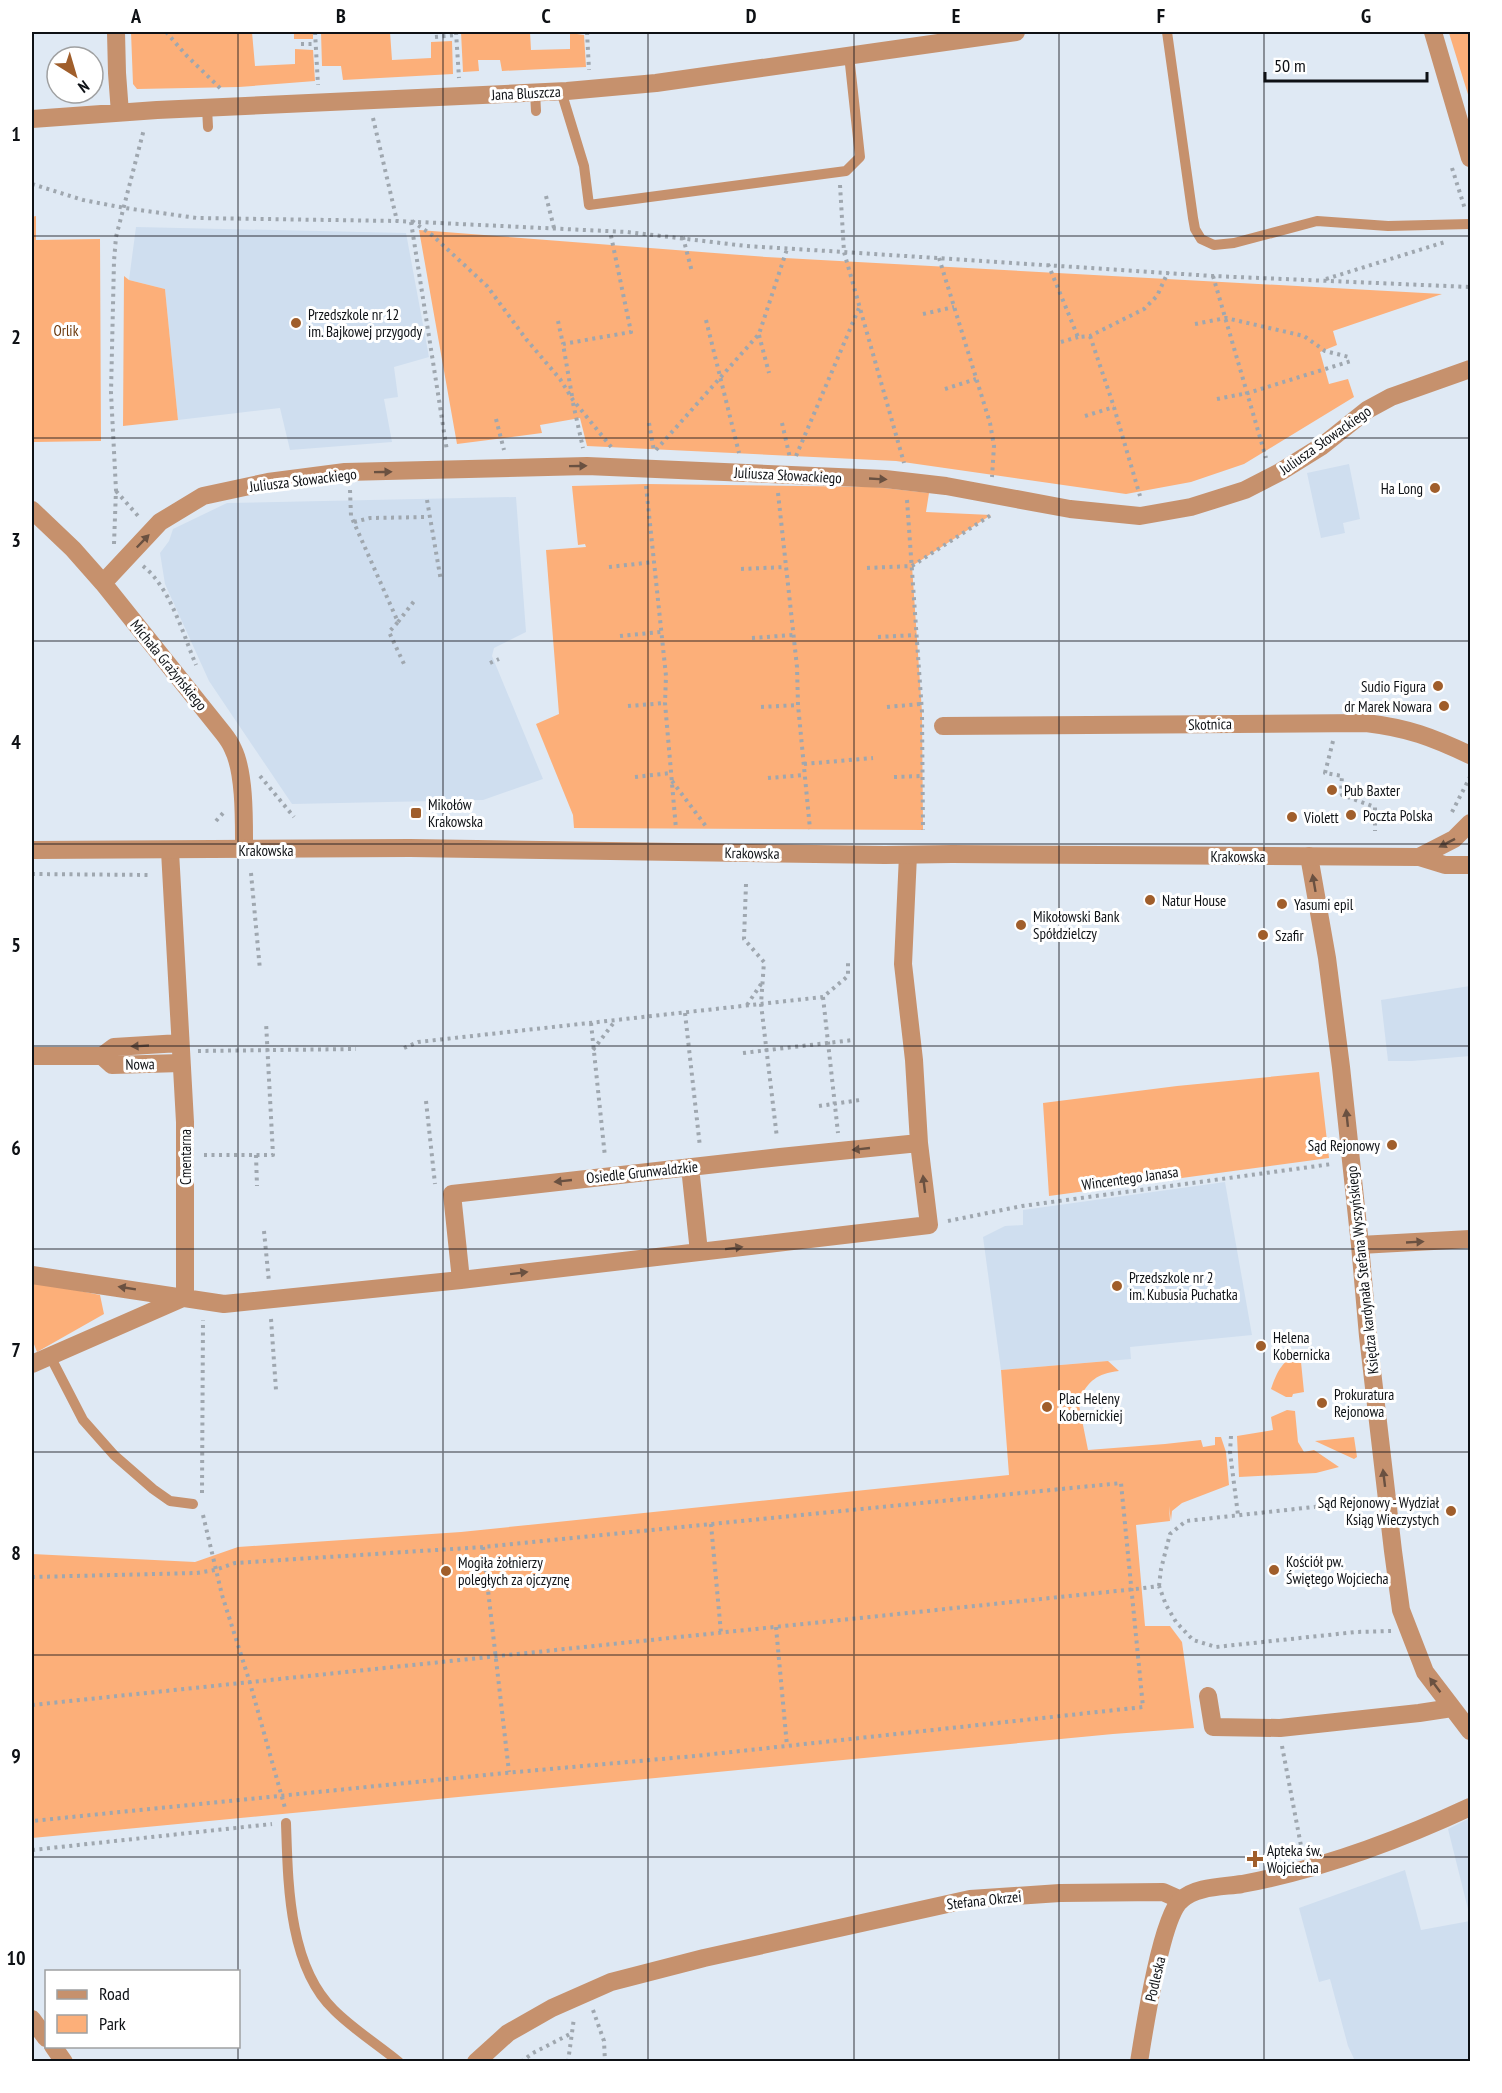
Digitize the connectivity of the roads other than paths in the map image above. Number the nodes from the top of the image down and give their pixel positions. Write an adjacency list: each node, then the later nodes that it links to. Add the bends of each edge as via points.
1 (116, 32): 11 (street)
2 (1016, 32): 5 (street, Jana Bluszcza)
3 (1167, 32): 16 (lane, via 1195,229 1201,239 1214,245 1234,243 1317,221 1388,226)
4 (1432, 32): 8 (street)
5 (849, 55): 6 (street, Jana Bluszcza, via 656,83); 6 (lane, via 860,157 846,171 589,205 584,166)
6 (561, 91): 7 (street, Jana Bluszcza)
7 (535, 92): 9 (street, Jana Bluszcza); 10 (lane)
8 (1455, 101): 12 (street); 15 (street)
9 (207, 108): 11 (street, Jana Bluszcza); 14 (lane)
10 (536, 111)
11 (120, 113): 13 (street, Jana Bluszcza)
12 (1470, 116)
13 (32, 119)
14 (208, 127)
15 (1470, 158)
16 (1470, 224)
17 (1470, 369): 19 (street, Juliusza Słowackiego, one-way to 17, via 121,553 160,522 203,496 345,472 587,466 776,474 946,486 1070,509 1140,516 1191,507 1245,490 1322,446 1367,410 1391,397)
18 (32, 510): 19 (street, Michała Grażyńskiego)
19 (103, 583): 23 (street, Michała Grażyńskiego, via 234,751 240,778)
20 (943, 726): 21 (street, Skotnica, via 1366,723 1397,726 1430,736)
21 (1470, 755)
22 (1470, 824): 28 (street, one-way to 28, via 1454,839)
23 (244, 849): 25 (street, Krakowska); 26 (street, Krakowska)
24 (32, 850): 25 (street, Krakowska)
25 (170, 851): 30 (street, Cmentarna)
26 (908, 855): 27 (street, Krakowska); 32 (street, via 903,964)
27 (1309, 856): 28 (street, Krakowska); 35 (street, Księdza kardynała Stefana Wyszyńskiego, one-way to 27, via 1340,1056)
28 (1419, 856): 29 (street, Krakowska, via 1444,865)
29 (1470, 865)
30 (185, 1052): 31 (street, Nowa, via 114,1047 102,1056); 39 (street, Cmentarna)
31 (32, 1056)
32 (919, 1143): 33 (street, Osiedle Grunwaldzkie, one-way to 33); 36 (street, one-way to 32, via 929,1225)
33 (696, 1166): 36 (street); 38 (street, Osiedle Grunwaldzkie, one-way to 38, via 452,1194)
34 (1470, 1239): 35 (street, one-way to 34)
35 (1360, 1245): 44 (street, Księdza kardynała Stefana Wyszyńskiego, one-way to 35, via 1425,1672 1401,1610)
36 (699, 1252): 38 (street, one-way to 36)
37 (32, 1275): 39 (street, one-way to 37)
38 (461, 1280): 39 (street, via 270,1293 224,1304)
39 (194, 1299): 40 (street)
40 (50, 1356): 41 (street); 42 (lane, via 83,1420 114,1455 170,1501)
41 (32, 1364)
42 (193, 1504)
43 (1208, 1696): 44 (street, via 1213,1727 1280,1728)
44 (1452, 1708): 45 (street, Księdza kardynała Stefana Wyszyńskiego)
45 (1470, 1731)
46 (1470, 1807): 48 (street, via 1345,1859 1285,1876 1196,1891)
47 (286, 1823): 53 (lane, via 293,1922 317,1989 333,2010)
48 (1181, 1900): 54 (street, Stefana Okrzei, via 1163,1892 970,1899 749,1947 611,1982 508,2033); 55 (street, Podleska, via 1170,1917)
49 (32, 2019): 50 (street)
50 (45, 2037)
51 (54, 2048): 52 (street)
52 (64, 2061)
53 (399, 2061)
54 (476, 2061)
55 (1139, 2061)

